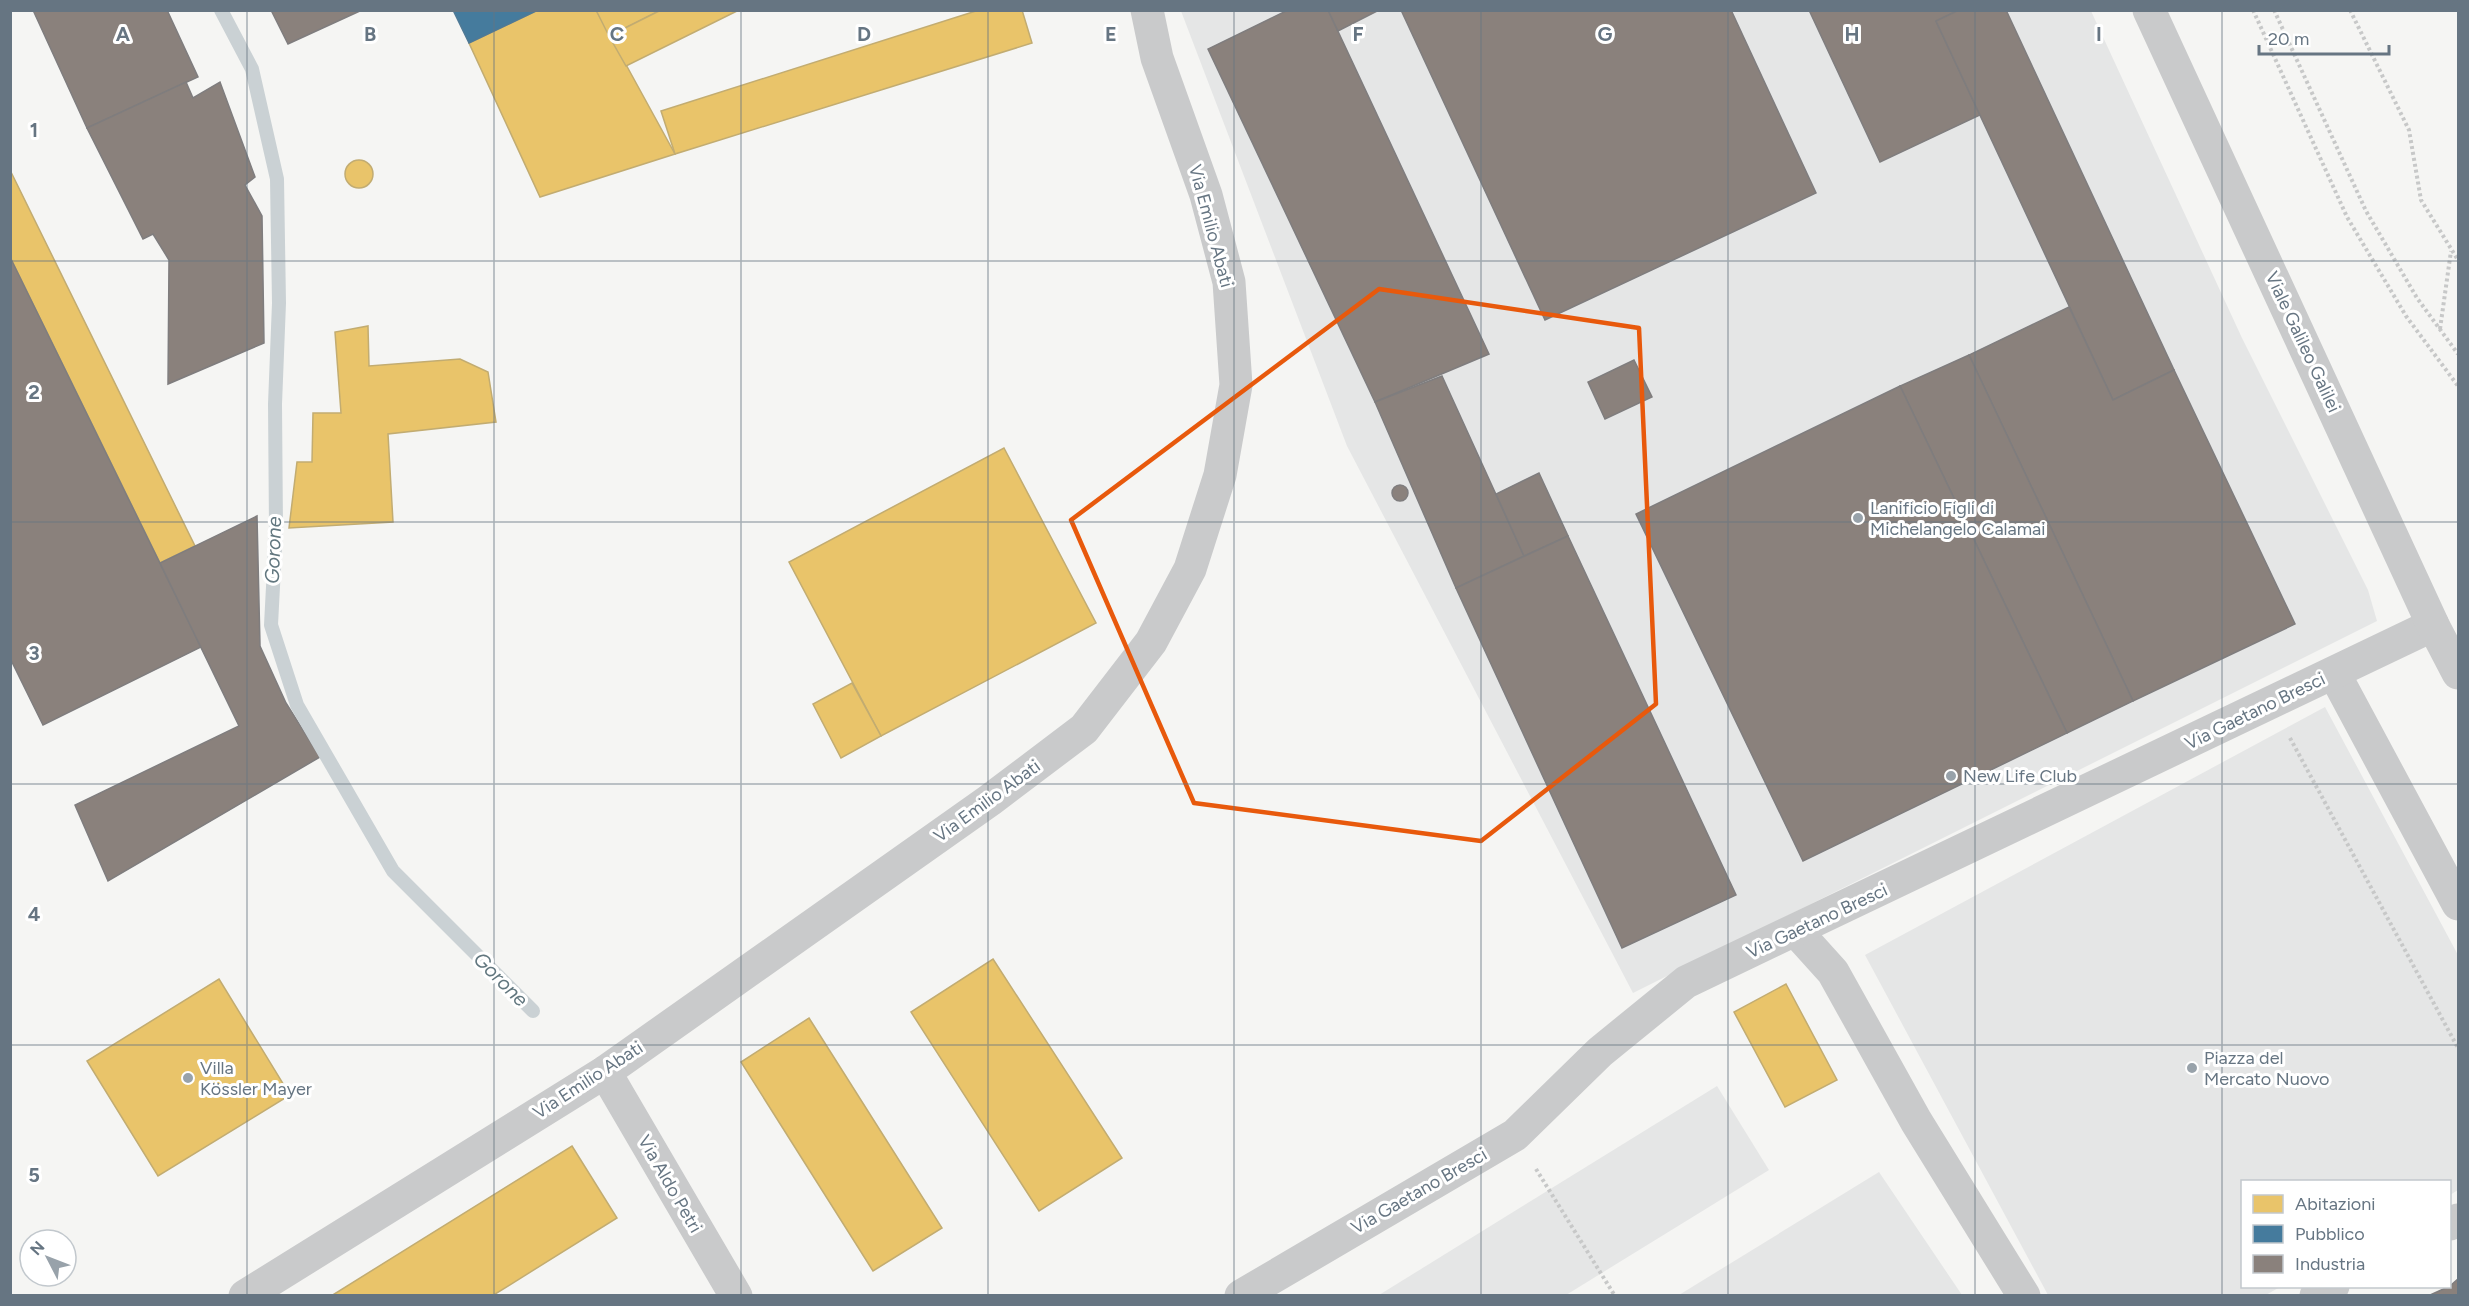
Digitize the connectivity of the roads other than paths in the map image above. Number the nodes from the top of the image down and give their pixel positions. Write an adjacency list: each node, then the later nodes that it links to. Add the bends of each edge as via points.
1 (1147, 10): 8 (street, Via Emilio Abati, via 1157,58 1206,195 1229,282 1236,385 1220,475 1190,569 1151,642 1084,729)
2 (2149, 10): 3 (street, Viale Galileo Galilei)
3 (2433, 625): 4 (street, Via Gaetano Bresci); 5 (street, Viale Galileo Galilei)
4 (2334, 673): 6 (street); 7 (street, Via Gaetano Bresci)
5 (2458, 673)
6 (2458, 904)
7 (1796, 931): 10 (street, Via Gaetano Bresci, via 1686,982 1600,1052 1515,1135); 13 (street, via 1833,972 1916,1121)
8 (605, 1072): 11 (street, Via Emilio Abati); 12 (street, Via Aldo Petri)
9 (2331, 1288): 14 (street)
10 (1246, 1294)
11 (245, 1296)
12 (736, 1296)
13 (2024, 1296)
14 (2316, 1296)

